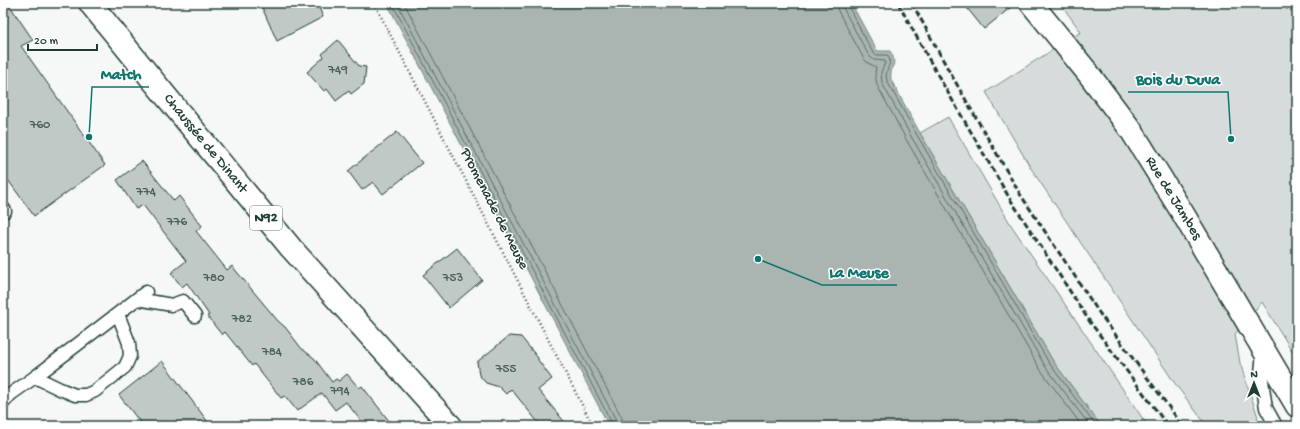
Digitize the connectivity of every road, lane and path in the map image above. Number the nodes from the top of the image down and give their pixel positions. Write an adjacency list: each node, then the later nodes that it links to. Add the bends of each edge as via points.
1 (90, 3): 12 (main road, Chaussée de Dinant / N92, via 291,248)
2 (374, 3): 13 (path, Promenade de Meuse)
3 (1031, 3): 8 (main road, Rue de Jambes, via 1131,130)
4 (1276, 3): 5 (path)
5 (1297, 13)
6 (118, 314): 7 (lane, via 141,296 172,305 183,301); 9 (lane); 9 (lane, via 129,343 130,356 125,367 95,391 86,395 75,395)
7 (195, 316)
8 (1263, 348): 11 (main road, Rue de Jambes); 14 (lane, via 1261,373 1266,408)
9 (35, 377): 10 (lane)
10 (3, 403)
11 (1297, 406)
12 (451, 426)
13 (594, 426)
14 (1276, 426)

